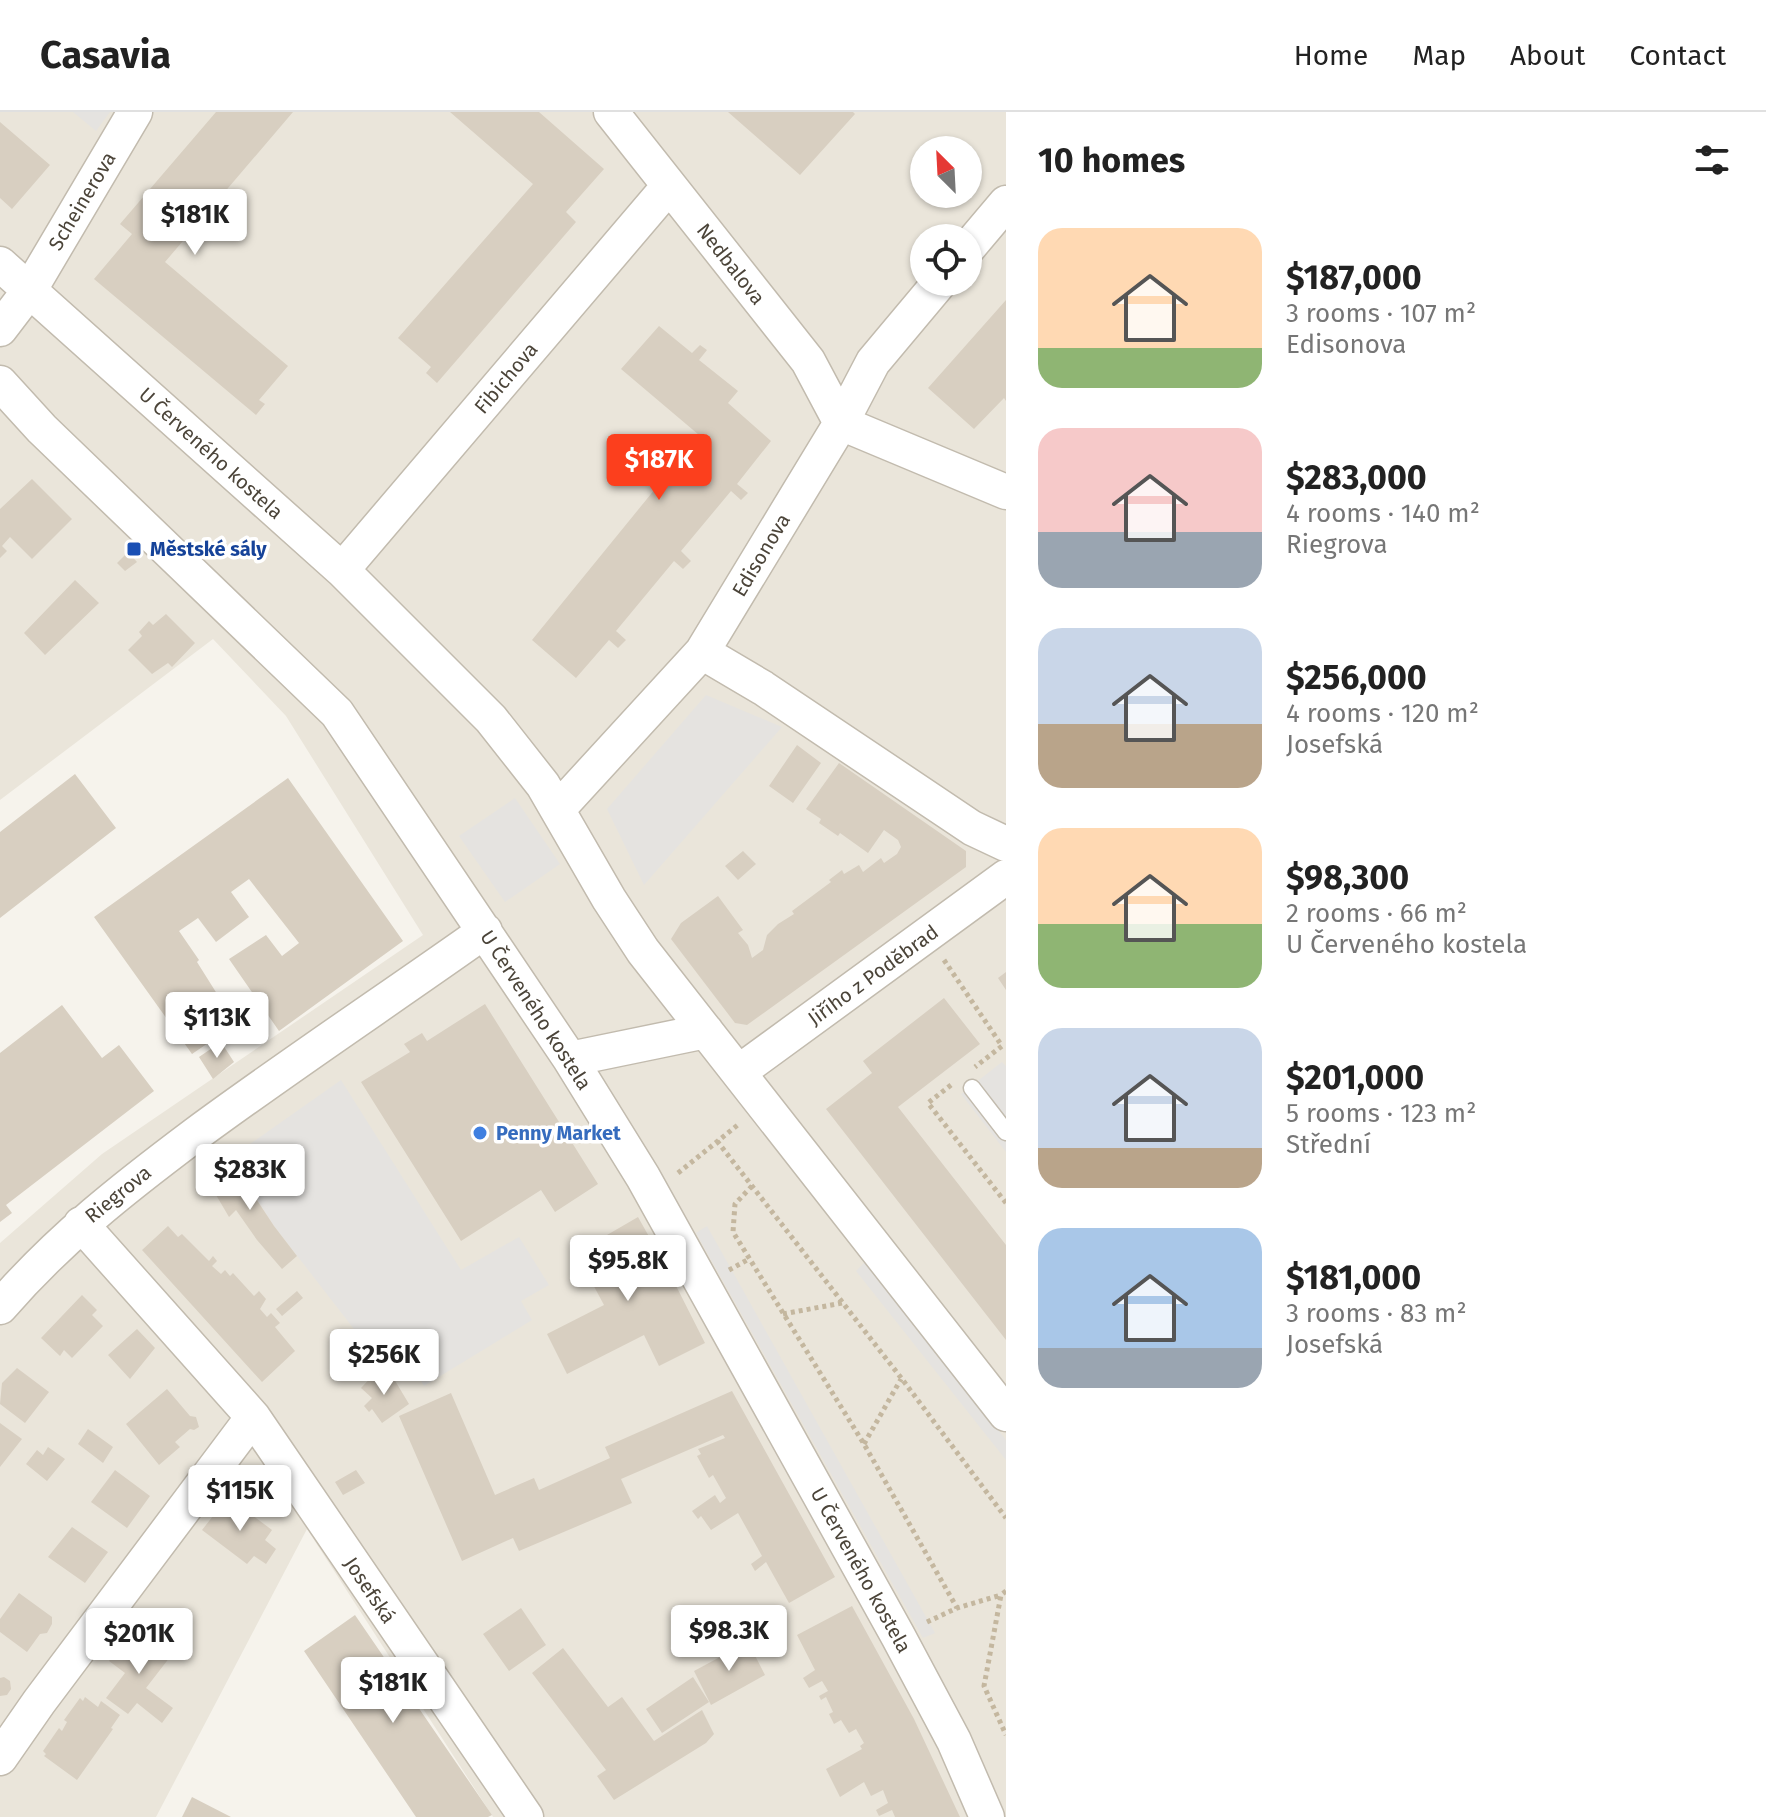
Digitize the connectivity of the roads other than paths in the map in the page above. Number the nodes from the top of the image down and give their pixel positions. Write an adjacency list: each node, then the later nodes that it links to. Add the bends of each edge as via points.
1 (135, 112): 7 (street, Scheinerova)
2 (611, 112): 3 (street, Nedbalova)
3 (669, 186): 11 (street, Nedbalova, via 808,361); 13 (street, Fibichova)
4 (1006, 203): 5 (street)
5 (982, 231)
6 (0, 264): 7 (street, U Červeného kostela)
7 (29, 291): 9 (street); 13 (street, U Červeného kostela)
8 (928, 296): 11 (street, Edisonova, via 873,362)
9 (0, 329)
10 (0, 383): 18 (street, U Červeného kostela, via 337,713)
11 (841, 423): 12 (street); 14 (street, Edisonova)
12 (1006, 492)
13 (342, 570): 15 (street, U Červeného kostela, via 491,719)
14 (702, 652): 15 (street, Edisonova); 16 (street, via 972,828)
15 (558, 809): 19 (street, U Červeného kostela, via 623,921)
16 (1006, 844)
17 (1006, 877): 21 (street, Jiřího z Poděbrad)
18 (485, 931): 20 (street, U Červeného kostela); 24 (street, Riegrova, via 245,1098)
19 (706, 1031): 20 (street); 21 (street, U Červeného kostela)
20 (570, 1059): 30 (street, U Červeného kostela, via 648,1185 898,1636)
21 (739, 1072): 26 (street, U Červeného kostela)
22 (972, 1088): 23 (lane)
23 (1006, 1132)
24 (81, 1224): 25 (street, Riegrova); 27 (street, Josefská)
25 (0, 1307)
26 (1006, 1414)
27 (253, 1417): 28 (street); 29 (street, Josefská)
28 (0, 1758)
29 (526, 1817)
30 (987, 1817)

